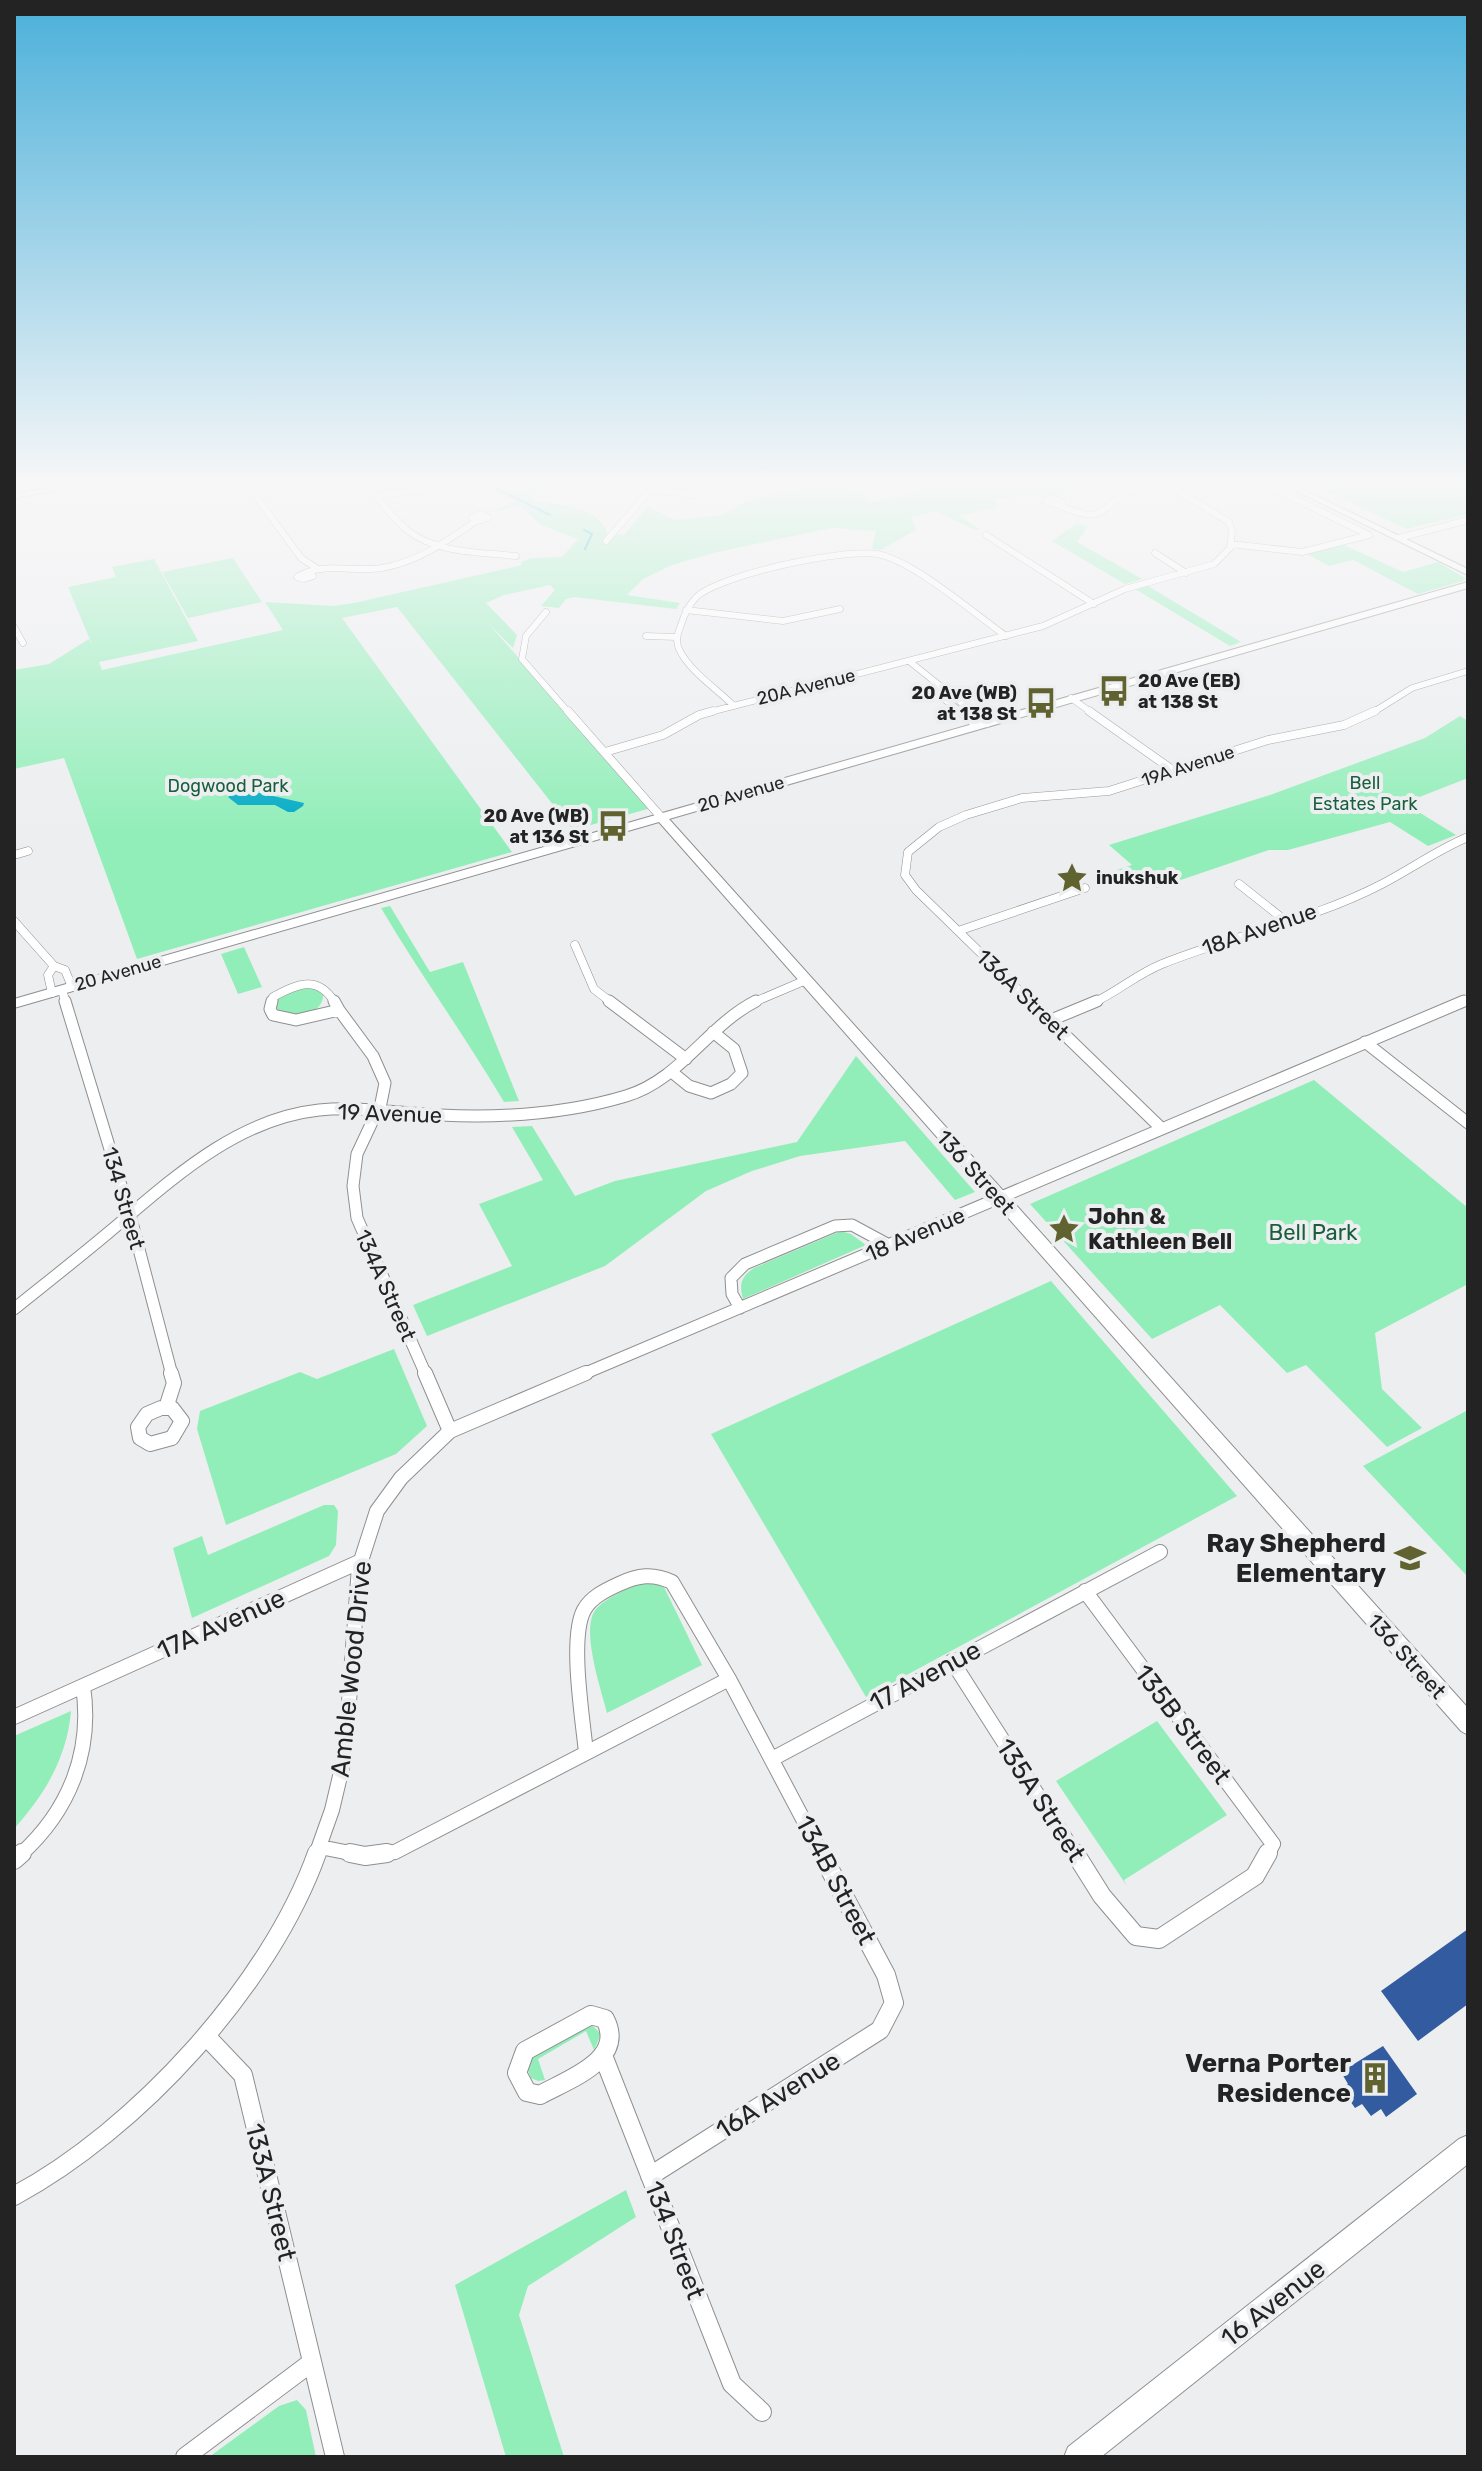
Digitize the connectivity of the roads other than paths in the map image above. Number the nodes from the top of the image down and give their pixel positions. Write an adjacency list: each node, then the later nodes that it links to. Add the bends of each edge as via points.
1 (693, 602): 8 (street)
2 (959, 602): 12 (street)
3 (1091, 602): 6 (street)
4 (1098, 602): 6 (street, 20A Avenue)
5 (1407, 602): 17 (street, 20 Avenue)
6 (1094, 604): 12 (street, 20A Avenue)
7 (840, 609): 8 (street, via 783,621)
8 (686, 610): 13 (street)
9 (546, 612): 20 (street, 136 Street, via 526,636 522,659)
10 (14, 627): 14 (street)
11 (646, 636): 13 (street)
12 (1006, 636): 15 (street, 20A Avenue)
13 (677, 637): 18 (street, via 683,657)
14 (23, 643)
15 (904, 662): 18 (street, 20A Avenue); 19 (street)
16 (1466, 674): 21 (street, 19A Avenue, via 1412,688 1344,725 1268,740)
17 (1071, 698): 19 (street, 20 Avenue); 21 (street)
18 (734, 706): 20 (street, 20A Avenue)
19 (982, 724): 22 (street, 20 Avenue)
20 (605, 752): 22 (street, 136 Street)
21 (1174, 771): 25 (street, 19A Avenue, via 1109,791 1009,802 947,823)
22 (661, 817): 34 (street, 136 Street); 35 (street, 20 Avenue)
23 (1468, 837): 30 (street, 18A Avenue, via 1399,877)
24 (28, 851): 26 (street)
25 (908, 852): 31 (street, 136A Street, via 904,867 909,882)
26 (14, 855)
27 (1239, 884): 30 (street)
28 (1085, 888): 31 (street)
29 (14, 921): 33 (street, 134 Street)
30 (1287, 922): 39 (street, 18A Avenue, via 1159,965 1111,995)
31 (958, 931): 39 (street, 136A Street)
32 (575, 945): 42 (street, via 594,989)
33 (54, 966): 35 (street, 134 Street, via 48,975); 35 (street, 134 Street, via 65,970)
34 (806, 980): 40 (street, 19 Avenue, via 744,1008); 47 (street, 136 Street)
35 (62, 990): 37 (street, 20 Avenue); 48 (street, 134 Street)
36 (1468, 999): 41 (street, 18 Avenue)
37 (14, 1004)
38 (339, 1010): 38 (street, 134A Street, via 326,988 310,982 289,986 270,1003 273,1015 287,1020); 44 (street, 134A Street, via 385,1080)
39 (1051, 1020): 46 (street, 136A Street)
40 (713, 1032): 42 (street, 19 Avenue); 43 (street, via 734,1046 742,1073 711,1093 689,1086)
41 (1365, 1042): 45 (street); 46 (street, 18 Avenue)
42 (686, 1059): 43 (street, 19 Avenue)
43 (673, 1073): 44 (street, 19 Avenue, via 628,1096 560,1109 468,1116)
44 (378, 1110): 48 (street, 19 Avenue, via 303,1112 267,1122 212,1152); 53 (street, 134A Street, via 364,1131 355,1162 352,1195 357,1218)
45 (1468, 1123)
46 (1161, 1128): 47 (street, 18 Avenue)
47 (999, 1198): 49 (street, 18 Avenue); 61 (street, 136 Street)
48 (130, 1215): 51 (street); 52 (street, 134 Street, via 174,1383)
49 (889, 1245): 50 (street, 18 Avenue); 50 (street, via 852,1225 822,1231 745,1264 731,1278)
50 (740, 1308): 53 (street, 18 Avenue)
51 (14, 1309)
52 (166, 1408)
53 (450, 1431): 55 (street, Amble Wood Drive, via 399,1479 377,1512)
54 (1160, 1552): 56 (street, 17 Avenue)
55 (359, 1562): 59 (street, 17A Avenue); 64 (street, Amble Wood Drive, via 346,1753)
56 (1085, 1591): 57 (street, 17 Avenue); 66 (street, 135B Street, via 1273,1844 1255,1876 1159,1939)
57 (952, 1661): 63 (street, 17 Avenue); 66 (street, 135A Street, via 1102,1896)
58 (729, 1679): 62 (street); 62 (street, via 672,1582 657,1574 638,1575 614,1587 592,1599 582,1614); 63 (street)
59 (83, 1686): 60 (street, 17A Avenue); 65 (street, via 87,1741 76,1779 54,1817)
60 (14, 1717)
61 (1468, 1724)
62 (586, 1753): 64 (street, via 395,1852 365,1856)
63 (772, 1759): 67 (street, 134B Street, via 886,1975)
64 (320, 1847): 68 (street, Amble Wood Drive, via 277,1936)
65 (14, 1860)
66 (1136, 1936)
67 (894, 2003): 71 (street, 16A Avenue, via 880,2030)
68 (206, 2036): 72 (street, Amble Wood Drive, via 143,2102 79,2154); 73 (street, 133A Street, via 243,2075)
69 (604, 2058): 69 (street, 134 Street, via 611,2049 612,2032 605,2019 591,2015 525,2051 518,2080 527,2092 540,2095); 71 (street, 134 Street)
70 (1468, 2148): 77 (street, 16 Avenue)
71 (650, 2176): 74 (street, 134 Street, via 732,2384)
72 (14, 2196)
73 (312, 2362): 75 (street); 76 (street, 133A Street)
74 (762, 2412)
75 (185, 2457)
76 (335, 2457)
77 (1078, 2457)

